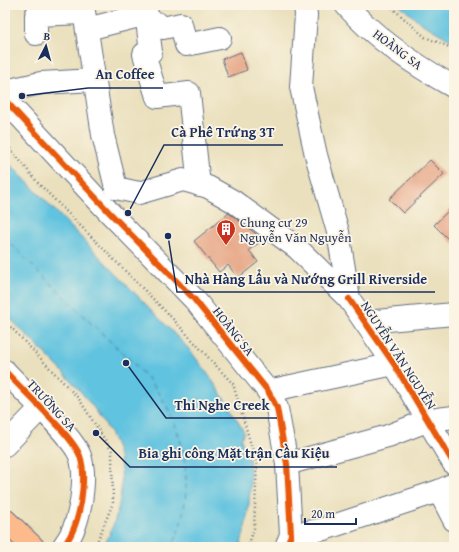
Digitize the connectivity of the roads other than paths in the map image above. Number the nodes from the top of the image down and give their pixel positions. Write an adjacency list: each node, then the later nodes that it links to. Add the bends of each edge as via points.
1 (305, 5): 14 (street, via 301,87 316,155 338,232)
2 (346, 5): 8 (street, HOÀNG SA, via 390,45)
3 (146, 15): 4 (street); 6 (street, via 163,28 181,24 186,45); 11 (street, via 151,52 144,54 157,97 189,93)
4 (84, 16): 5 (street, via 36,15); 7 (street)
5 (36, 34)
6 (220, 38)
7 (95, 80): 9 (street, via 41,83); 12 (street, via 102,135)
8 (454, 87)
9 (5, 91)
10 (5, 100): 13 (street, HOÀNG SA)
11 (199, 185): 12 (street, via 183,180 139,193); 14 (street, via 208,187 233,201 297,248)
12 (116, 188): 13 (street)
13 (95, 195): 19 (street, HOÀNG SA, via 194,298)
14 (349, 299): 16 (street, NGUYỄN VĂN NGUYỄN)
15 (454, 314): 16 (street)
16 (365, 322): 17 (street, NGUYỄN VĂN NGUYỄN)
17 (394, 364): 19 (street); 22 (street, NGUYỄN VĂN NGUYỄN)
18 (5, 371): 20 (street, TRƯỜNG SA)
19 (268, 391): 24 (street, HOÀNG SA, via 277,408)
20 (40, 409): 23 (street); 31 (street, TRƯỜNG SA, via 76,448 82,466 83,486 78,516 72,533)
21 (454, 417): 22 (street)
22 (429, 420): 24 (street, via 388,436); 25 (street, NGUYỄN VĂN NGUYỄN)
23 (5, 445)
24 (287, 464): 29 (street, HOÀNG SA)
25 (454, 464)
26 (447, 488): 28 (street); 29 (street, via 324,529)
27 (5, 520): 30 (main road)
28 (454, 520)
29 (292, 543)
30 (33, 547)
31 (63, 547)

